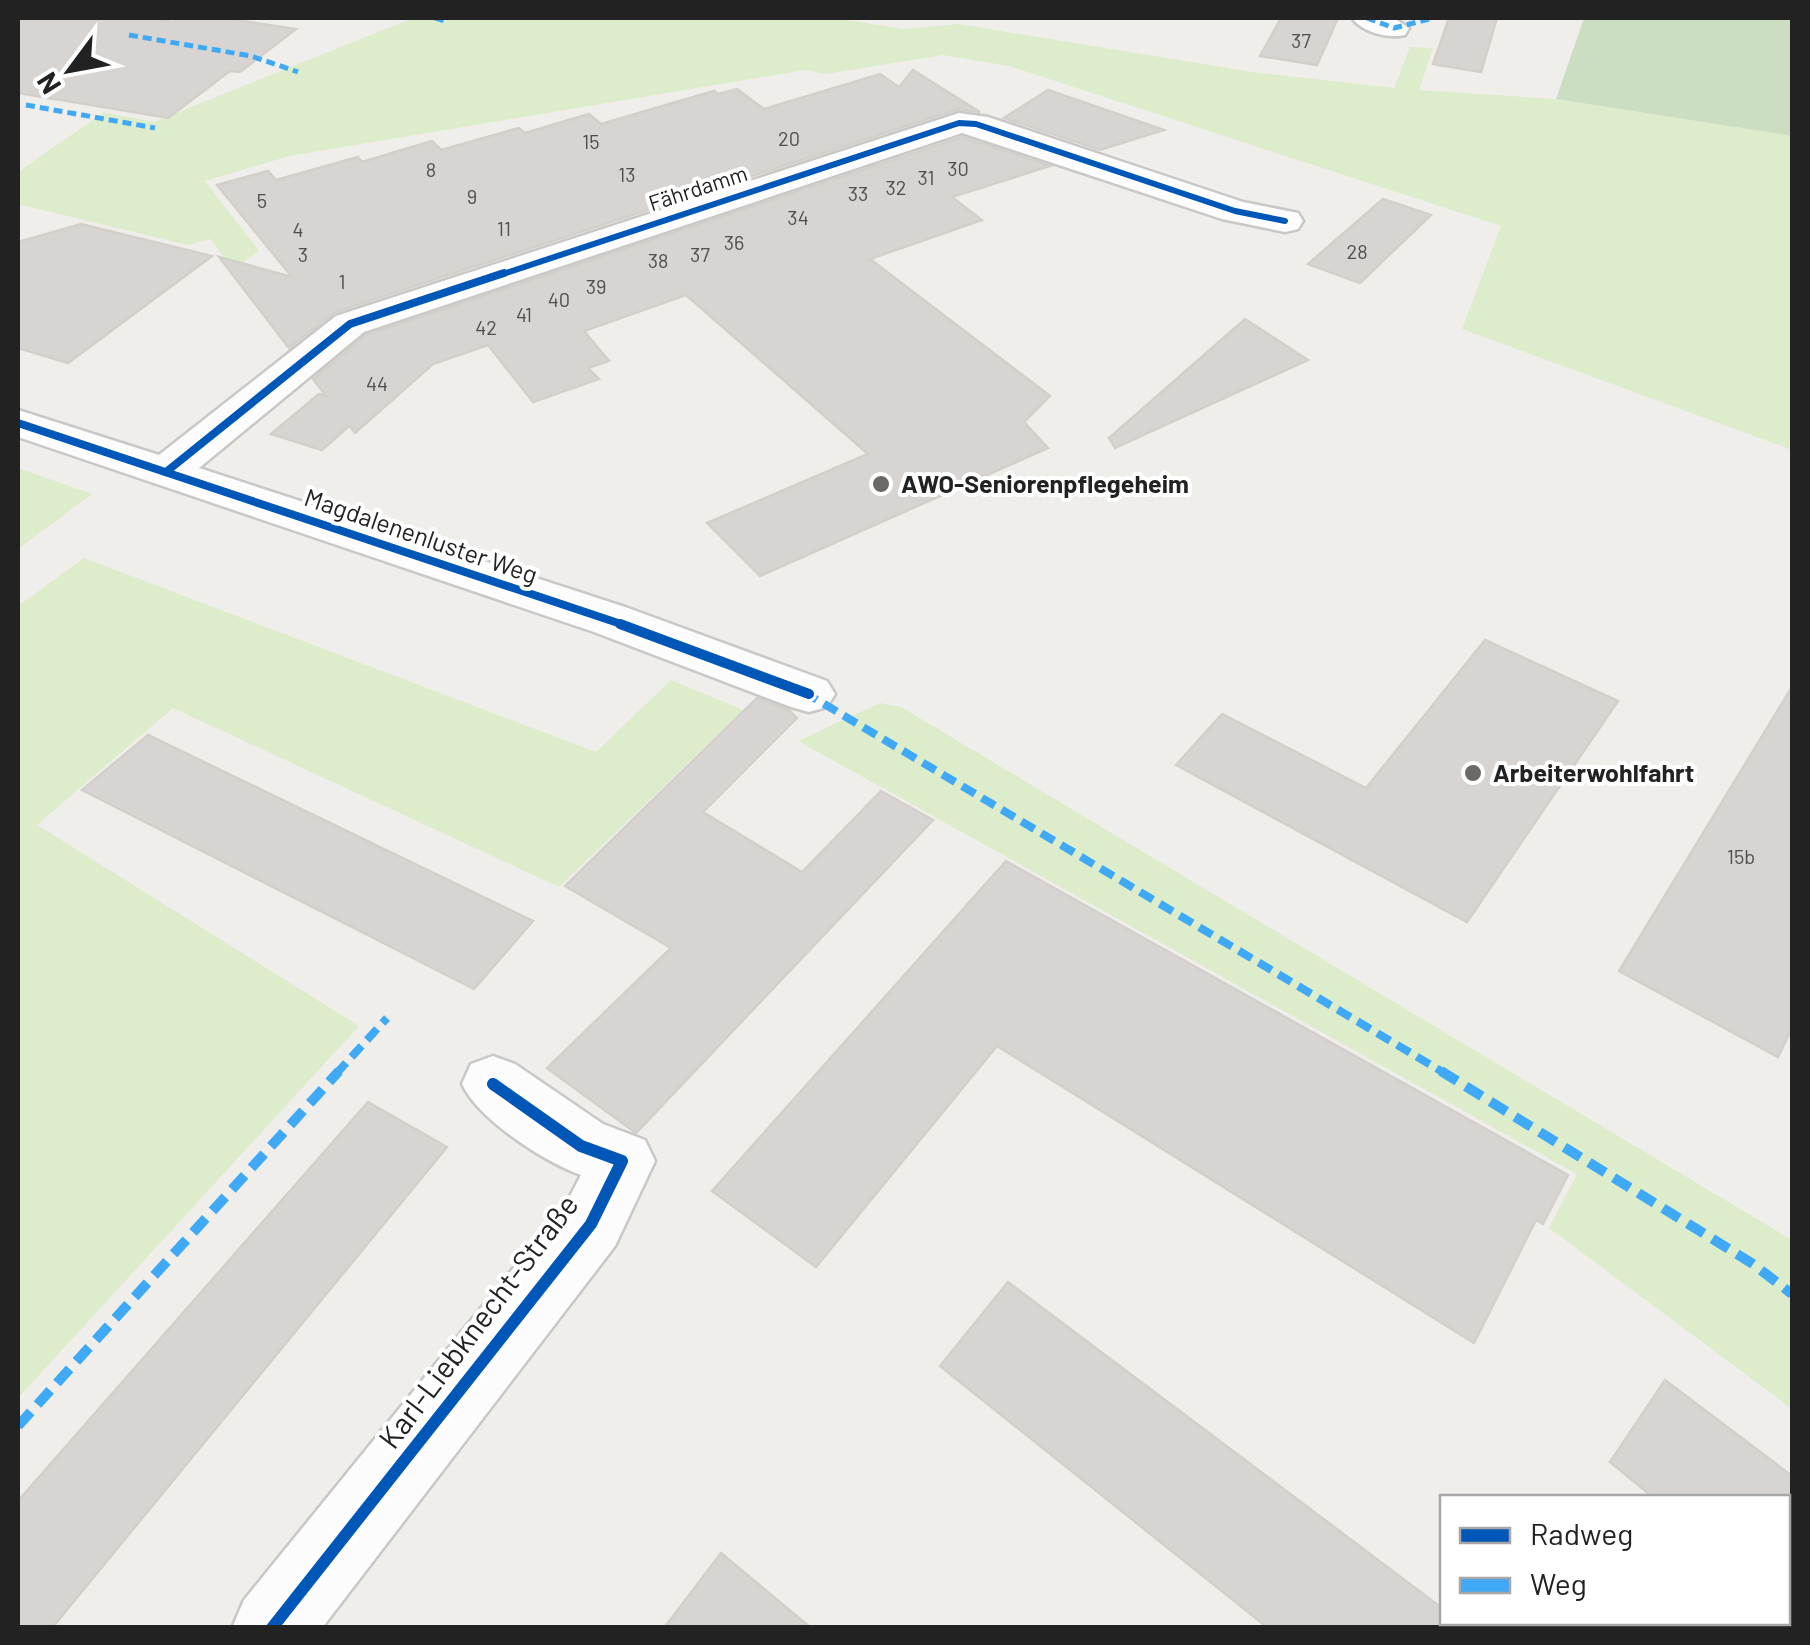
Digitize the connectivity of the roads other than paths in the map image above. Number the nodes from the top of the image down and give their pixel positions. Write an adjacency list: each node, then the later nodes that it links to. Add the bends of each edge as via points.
1 (1285, 221): 3 (street, Fährdamm, via 960,123 350,324)
2 (18, 423): 3 (street, Magdalenenluster Weg)
3 (166, 472): 4 (street, Magdalenenluster Weg, via 611,620)
4 (809, 694)
5 (493, 1084): 6 (street, Karl-Liebknecht-Straße, via 581,1146 622,1161 592,1224)
6 (272, 1628)

